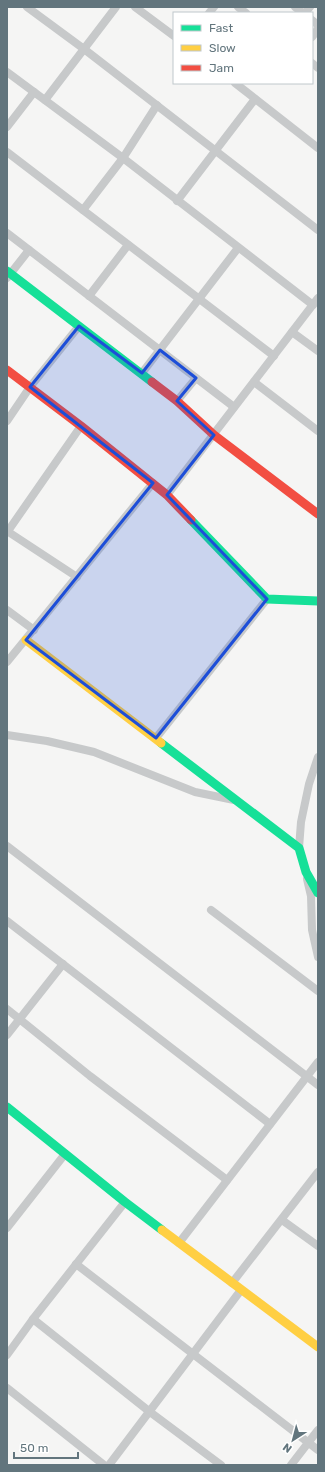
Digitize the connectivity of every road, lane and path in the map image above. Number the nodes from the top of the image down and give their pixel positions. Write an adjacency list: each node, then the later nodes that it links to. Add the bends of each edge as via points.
1 (28, 7): 5 (street)
2 (116, 7): 5 (street)
3 (135, 7): 4 (street)
4 (173, 35)
5 (84, 49): 10 (street); 11 (street)
6 (7, 72): 8 (street)
7 (235, 84): 9 (street)
8 (34, 92): 10 (street); 12 (street)
9 (255, 99): 13 (street); 14 (street)
10 (45, 100): 16 (street)
11 (157, 105): 14 (street); 16 (street)
12 (7, 127)
13 (317, 145)
14 (216, 150): 17 (street); 19 (street)
15 (7, 152): 18 (street)
16 (123, 158): 17 (street); 18 (street)
17 (177, 201): 22 (street)
18 (83, 210): 21 (street)
19 (318, 230)
20 (7, 233): 23 (street)
21 (128, 245): 25 (street); 26 (street)
22 (238, 248): 26 (street); 27 (street)
23 (29, 250): 24 (street); 25 (street)
24 (8, 274): 28 (street)
25 (89, 296): 30 (street)
26 (199, 298): 30 (street); 32 (street)
27 (315, 302): 29 (street)
28 (79, 326): 34 (street); 37 (street)
29 (292, 332): 31 (street); 32 (street)
30 (160, 350): 34 (street); 35 (street)
31 (318, 351)
32 (274, 356): 36 (street)
33 (7, 370): 37 (street)
34 (142, 373): 38 (street)
35 (196, 378): 38 (street); 39 (street)
36 (254, 382): 39 (street); 42 (street)
37 (30, 387): 40 (street); 41 (street)
38 (177, 401): 43 (street)
39 (234, 407): 43 (street)
40 (7, 421)
41 (81, 426): 44 (street); 47 (street)
42 (318, 431)
43 (214, 435): 45 (street); 46 (street)
44 (153, 483): 45 (street); 48 (street)
45 (167, 495): 49 (street)
46 (318, 514)
47 (7, 531): 48 (street)
48 (77, 577): 52 (street)
49 (267, 599): 50 (street); 56 (street)
50 (318, 601)
51 (7, 610): 52 (street)
52 (34, 630): 53 (street)
53 (26, 640): 54 (street); 56 (street)
54 (7, 662)
55 (7, 735): 58 (street, via 94,752 195,792)
56 (156, 738): 58 (street)
57 (318, 757): 60 (street, via 301,822)
58 (236, 800): 60 (street)
59 (7, 846): 72 (street)
60 (299, 848): 61 (street)
61 (306, 872): 62 (street); 65 (street, via 311,896 312,930)
62 (318, 893)
63 (211, 910): 67 (street)
64 (7, 921): 66 (street)
65 (318, 957)
66 (63, 964): 69 (street); 75 (street)
67 (318, 991)
68 (7, 1009): 69 (street)
69 (19, 1019): 70 (street); 78 (street)
70 (7, 1035)
71 (318, 1062): 72 (street)
72 (307, 1077): 73 (street); 75 (street)
73 (318, 1085)
74 (7, 1107): 76 (street)
75 (270, 1124): 78 (street)
76 (65, 1154): 79 (street); 81 (street)
77 (318, 1172): 80 (street)
78 (227, 1180): 82 (street)
79 (125, 1202): 82 (street); 84 (street)
80 (282, 1220): 83 (street); 85 (street)
81 (7, 1228)
82 (179, 1243): 85 (street)
83 (318, 1246)
84 (76, 1264): 87 (street); 89 (street)
85 (232, 1283): 86 (street)
86 (241, 1290): 88 (street); 89 (street)
87 (33, 1319): 90 (street); 92 (street)
88 (318, 1347)
89 (192, 1353): 92 (street); 94 (street)
90 (7, 1355)
91 (7, 1388): 96 (street)
92 (150, 1412): 97 (street); 98 (street)
93 (318, 1430): 94 (street)
94 (308, 1443): 95 (street); 99 (street)
95 (318, 1450)
96 (104, 1465)
97 (109, 1465)
98 (222, 1465)
99 (291, 1465)

